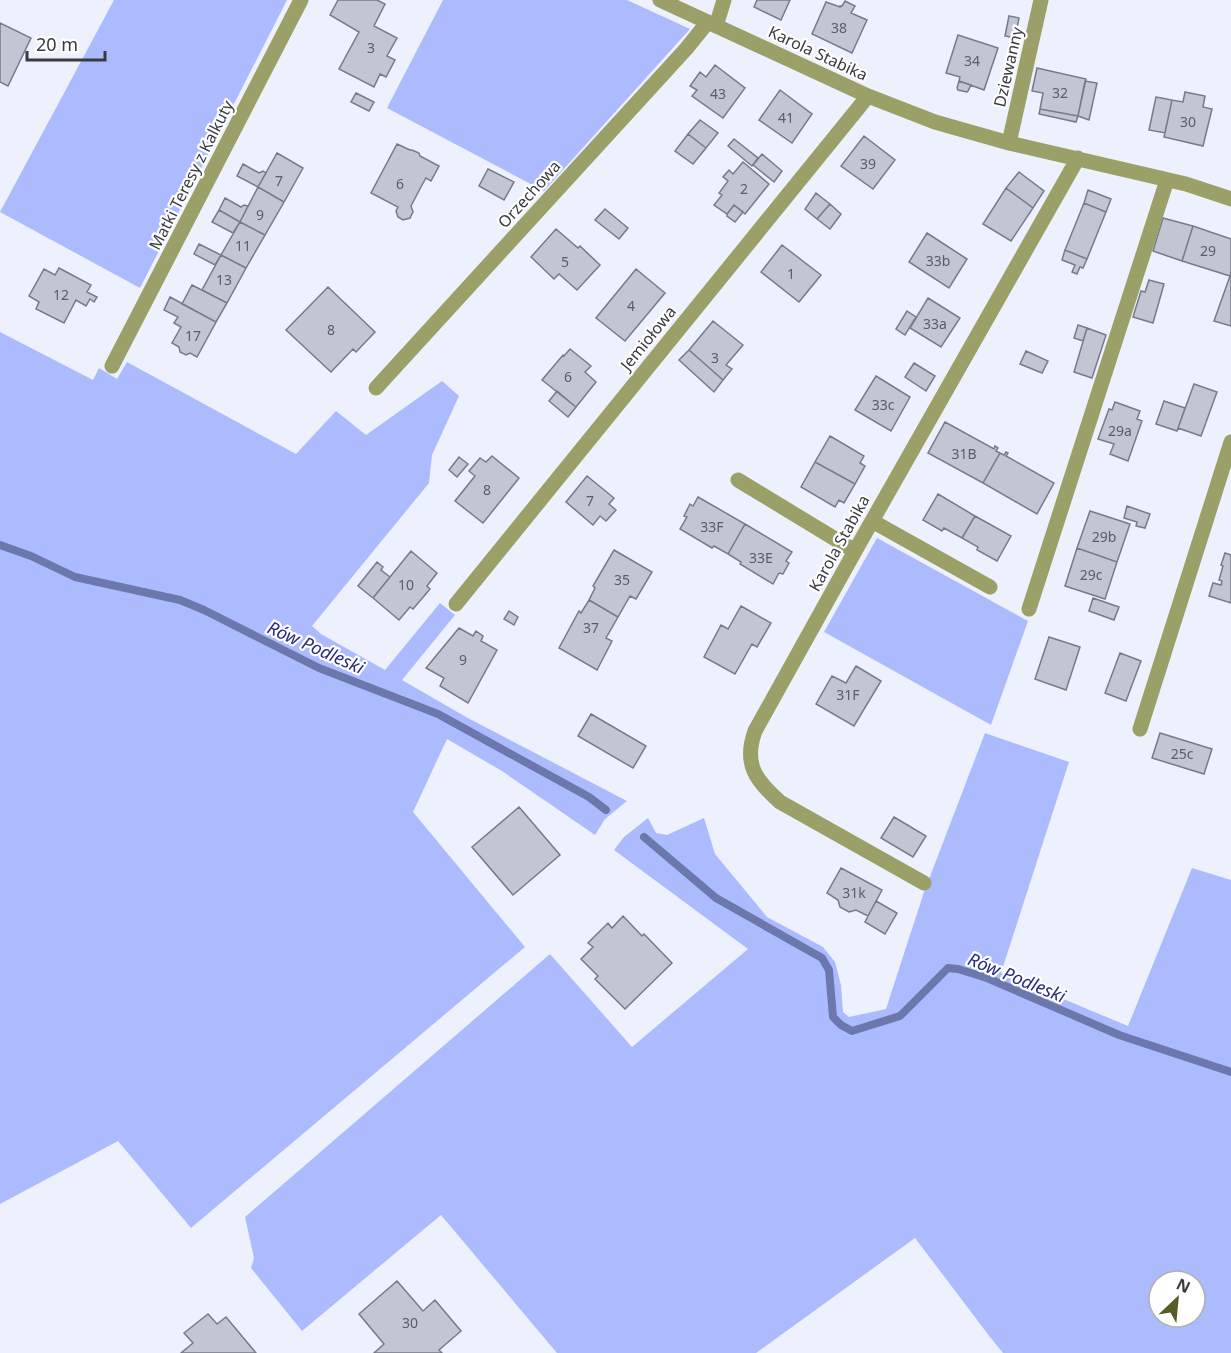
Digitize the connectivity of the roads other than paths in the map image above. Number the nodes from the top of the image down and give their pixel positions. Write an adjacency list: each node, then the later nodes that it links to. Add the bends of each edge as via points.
1 (301, 0): 11 (street, Matki Teresy z Kalkuty)
2 (660, 0): 5 (street, Karola Stabika)
3 (724, 0): 5 (street)
4 (1041, 0): 7 (street, Dziewanny)
5 (712, 25): 6 (street, Karola Stabika); 12 (street, Orzechowa)
6 (868, 96): 7 (street, Karola Stabika, via 935,122); 18 (street, Jemiołowa)
7 (1010, 142): 8 (street, Karola Stabika)
8 (1078, 158): 9 (street, Karola Stabika); 15 (street, Karola Stabika)
9 (1167, 180): 10 (street, Karola Stabika); 19 (street)
10 (1231, 199)
11 (112, 366)
12 (376, 388)
13 (1231, 442): 20 (street)
14 (738, 480): 16 (street)
15 (872, 521): 16 (street, Karola Stabika); 17 (street)
16 (855, 551): 21 (street, Karola Stabika, via 755,731 749,753 763,787 780,802)
17 (990, 587)
18 (456, 604)
19 (1029, 609)
20 (1140, 729)
21 (924, 883)

